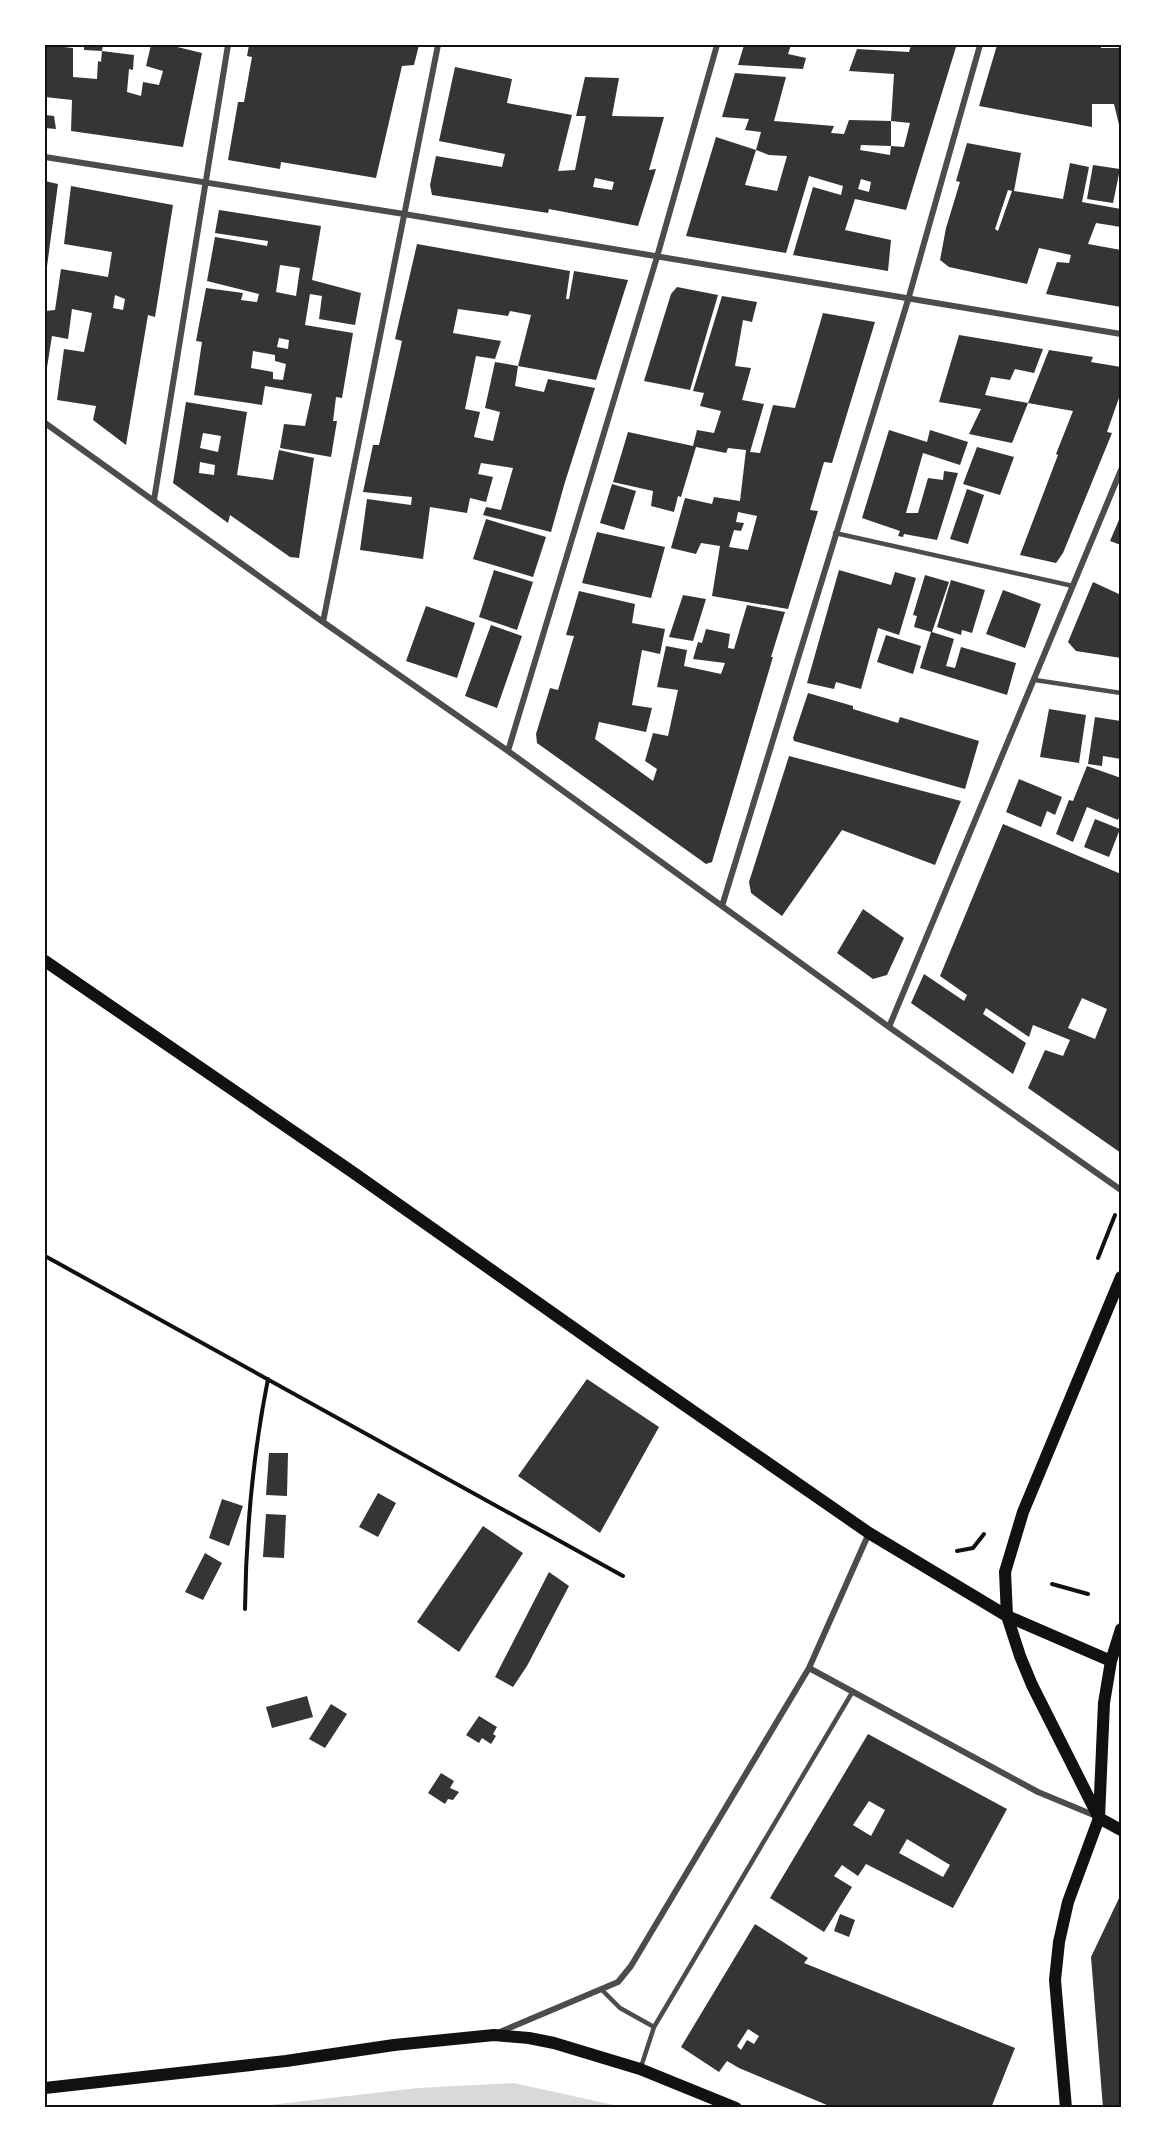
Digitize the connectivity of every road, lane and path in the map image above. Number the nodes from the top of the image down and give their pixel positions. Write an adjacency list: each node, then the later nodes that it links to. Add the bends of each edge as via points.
1 (228, 45): 6 (street)
2 (438, 45): 7 (street)
3 (717, 45): 8 (street)
4 (980, 45): 9 (street)
5 (45, 157): 6 (street)
6 (206, 183): 7 (street); 13 (street)
7 (404, 214): 8 (street); 16 (street)
8 (657, 257): 9 (street); 19 (street)
9 (908, 300): 10 (street); 14 (street)
10 (1121, 334)
11 (45, 423): 13 (street)
12 (1121, 470): 15 (street)
13 (154, 500): 16 (street)
14 (835, 533): 15 (lane); 20 (street)
15 (1073, 586): 17 (street)
16 (323, 622): 19 (street)
17 (1035, 680): 18 (lane); 22 (street)
18 (1121, 693)
19 (508, 751): 20 (street)
20 (722, 906): 22 (street)
21 (45, 961): 30 (main road)
22 (889, 1027): 23 (street)
23 (1121, 1190)
24 (1118, 1209): 26 (path)
25 (45, 1256): 28 (path)
26 (1096, 1263)
27 (1121, 1277): 36 (main road, via 1023,1512 1005,1572)
28 (268, 1379): 32 (path); 35 (path, via 246,1553)
29 (986, 1532): 31 (path, via 973,1548)
30 (869, 1533): 36 (main road); 39 (street)
31 (948, 1552)
32 (624, 1576)
33 (1052, 1584): 34 (path)
34 (1088, 1594)
35 (245, 1609)
36 (1007, 1616): 38 (main road); 41 (main road, via 1032,1685)
37 (1121, 1629): 38 (main road)
38 (1116, 1663): 41 (main road, via 1104,1703)
39 (809, 1668): 40 (street); 43 (street, via 631,1966 618,1982)
40 (853, 1691): 41 (street, via 1038,1792); 44 (lane)
41 (1099, 1818): 42 (main road); 49 (main road, via 1068,1902 1059,1942 1056,1980)
42 (1121, 1830)
43 (602, 1990): 44 (lane, via 620,2008); 45 (street)
44 (654, 2027): 46 (lane)
45 (494, 2035): 46 (main road, via 554,2043); 47 (main road)
46 (640, 2069): 48 (main road)
47 (45, 2088)
48 (736, 2108)
49 (1066, 2108)

